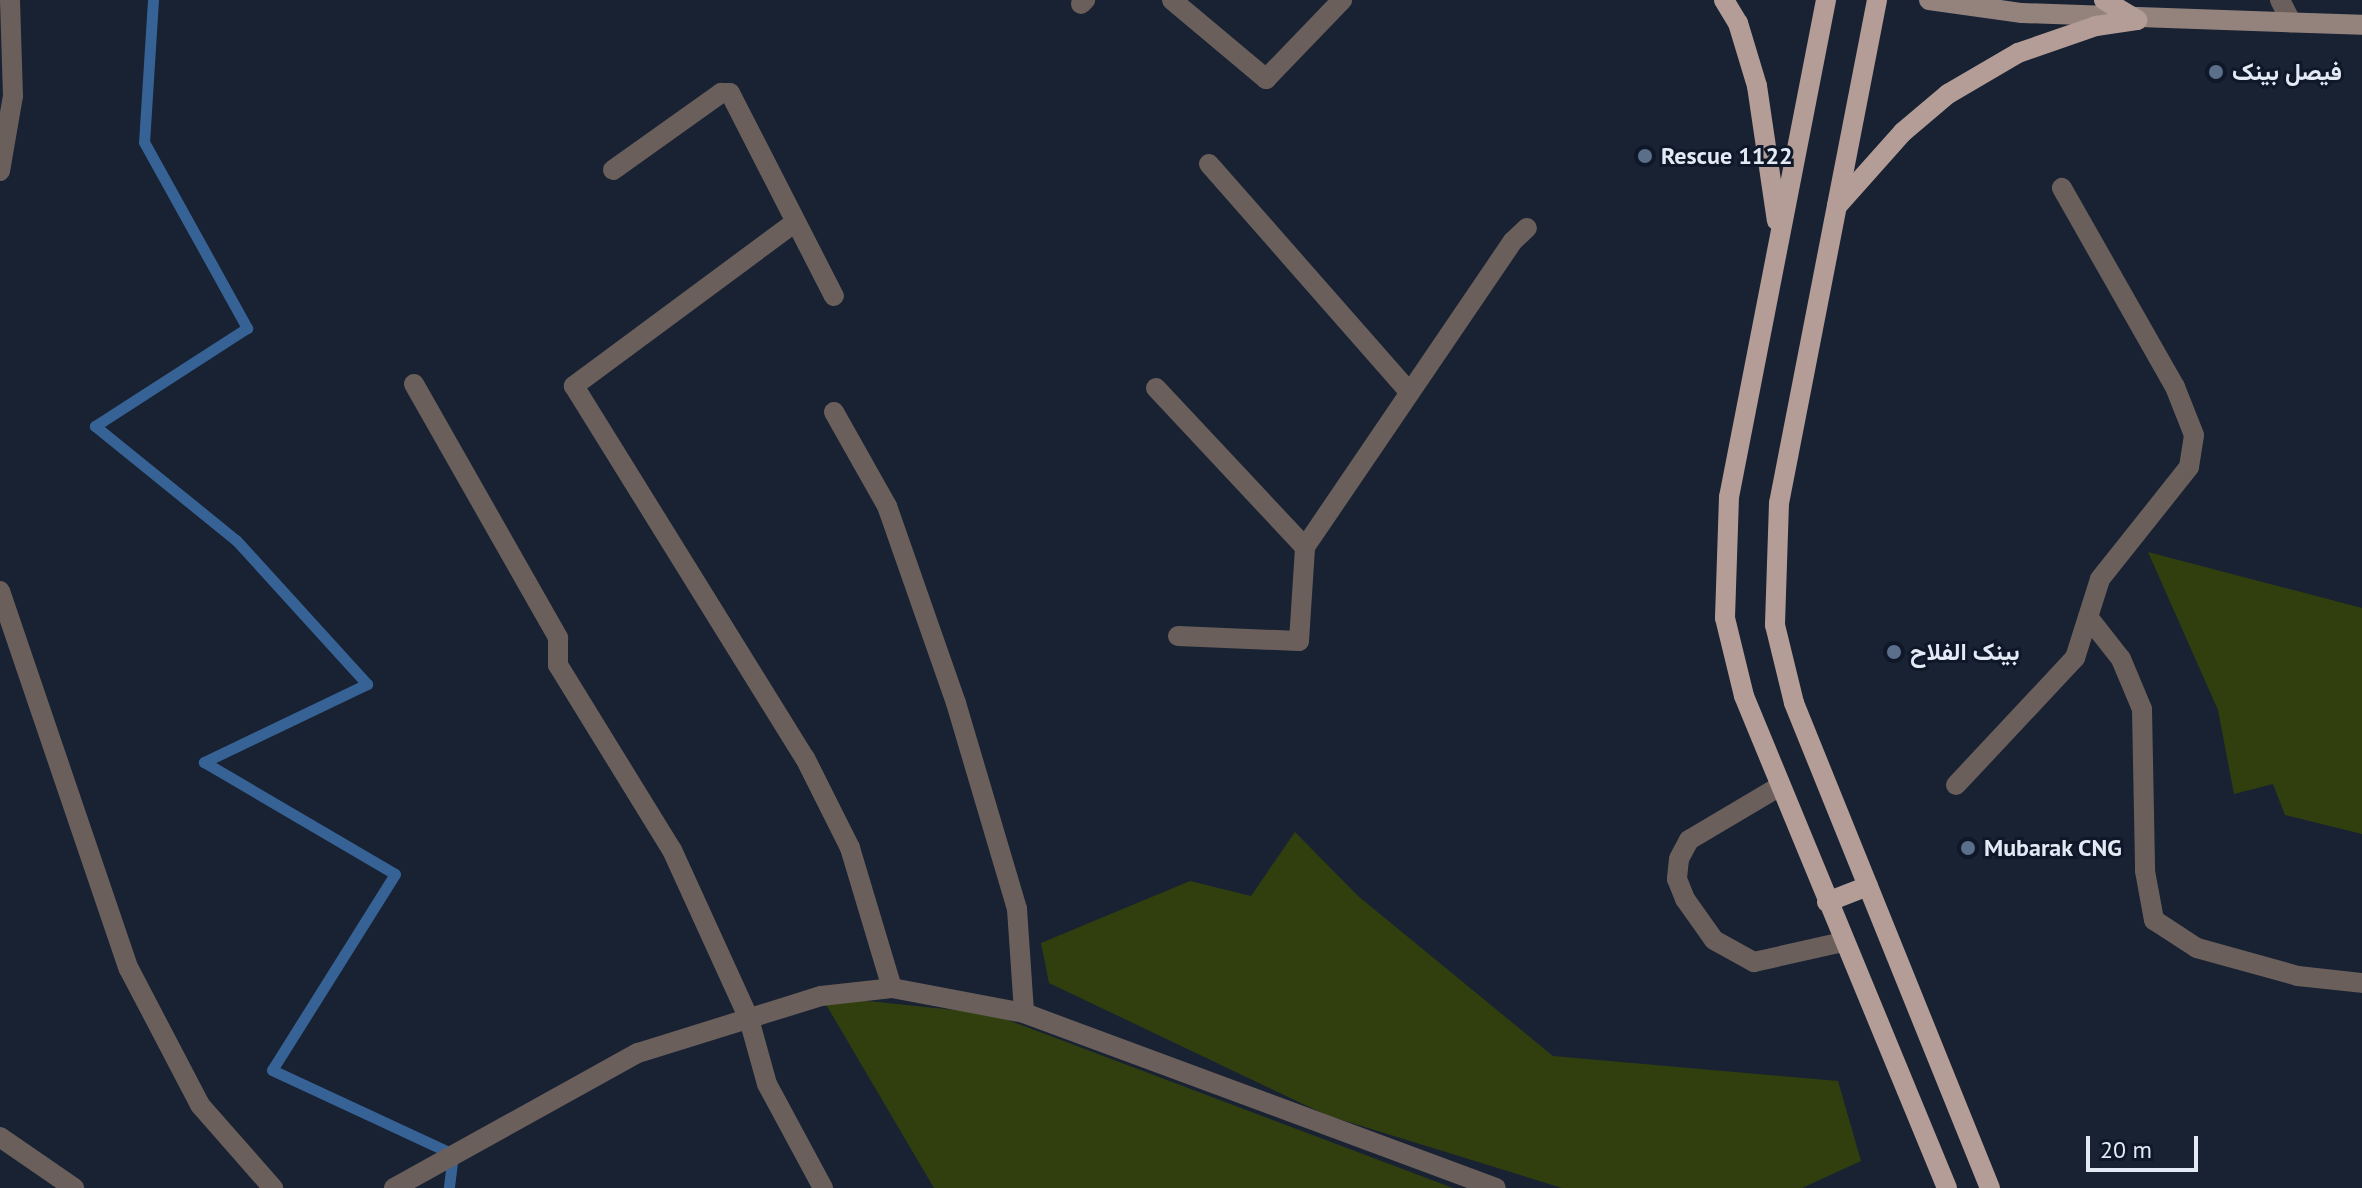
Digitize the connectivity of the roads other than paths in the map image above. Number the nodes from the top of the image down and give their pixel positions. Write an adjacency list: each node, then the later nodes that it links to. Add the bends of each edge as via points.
1 (10, 0): 15 (street, via 13,96)
2 (1172, 0): 3 (street, via 1266,79)
3 (1342, 0)
4 (1724, 0): 20 (main road, via 1738,23 1757,86)
5 (1826, 0): 20 (main road)
6 (1877, 0): 17 (main road)
7 (1929, 0): 10 (main road, via 2022,13)
8 (2104, 0): 10 (main road)
9 (2280, 0): 11 (street)
10 (2137, 20): 11 (main road); 17 (main road, via 2096,26 2018,53 1948,94 1903,132)
11 (2291, 22): 12 (main road)
12 (2362, 25)
13 (1209, 164): 24 (street)
14 (613, 170): 18 (street, via 721,93 730,93)
15 (0, 171)
16 (2062, 188): 28 (street, via 2175,387 2194,435 2189,467 2100,579)
17 (1836, 207): 32 (main road, via 1779,503 1774,600 1794,703)
18 (794, 223): 21 (street); 36 (street, via 574,386 805,758 850,848)
19 (1527, 228): 24 (street)
20 (1779, 237): 31 (main road, via 1729,497 1723,568 1725,618 1736,673)
21 (834, 296)
22 (414, 384): 38 (street, via 558,638 558,665 672,850)
23 (1156, 388): 26 (street)
24 (1409, 392): 26 (street)
25 (834, 412): 37 (street, via 887,506 956,703 1017,909)
26 (1305, 547): 29 (street, via 1299,641)
27 (0, 591): 41 (street, via 129,969 200,1105)
28 (2088, 617): 30 (street, via 2075,658); 35 (street, via 2121,659 2142,709 2145,871 2154,920 2197,948 2298,976)
29 (1178, 636)
30 (1956, 785)
31 (1780, 786): 33 (main road); 34 (street, via 1689,840 1677,879 1685,899 1714,940 1754,962)
32 (1868, 886): 33 (main road); 46 (main road)
33 (1827, 902): 34 (main road)
34 (1843, 942): 45 (main road)
35 (2362, 983)
36 (892, 988): 37 (street); 38 (street, via 821,996)
37 (1024, 1013): 44 (street)
38 (749, 1019): 42 (street, via 638,1053); 43 (street, via 767,1084)
39 (2, 1143): 40 (street)
40 (74, 1188)
41 (273, 1188)
42 (394, 1188)
43 (823, 1188)
44 (1496, 1188)
45 (1947, 1188)
46 (1990, 1188)

